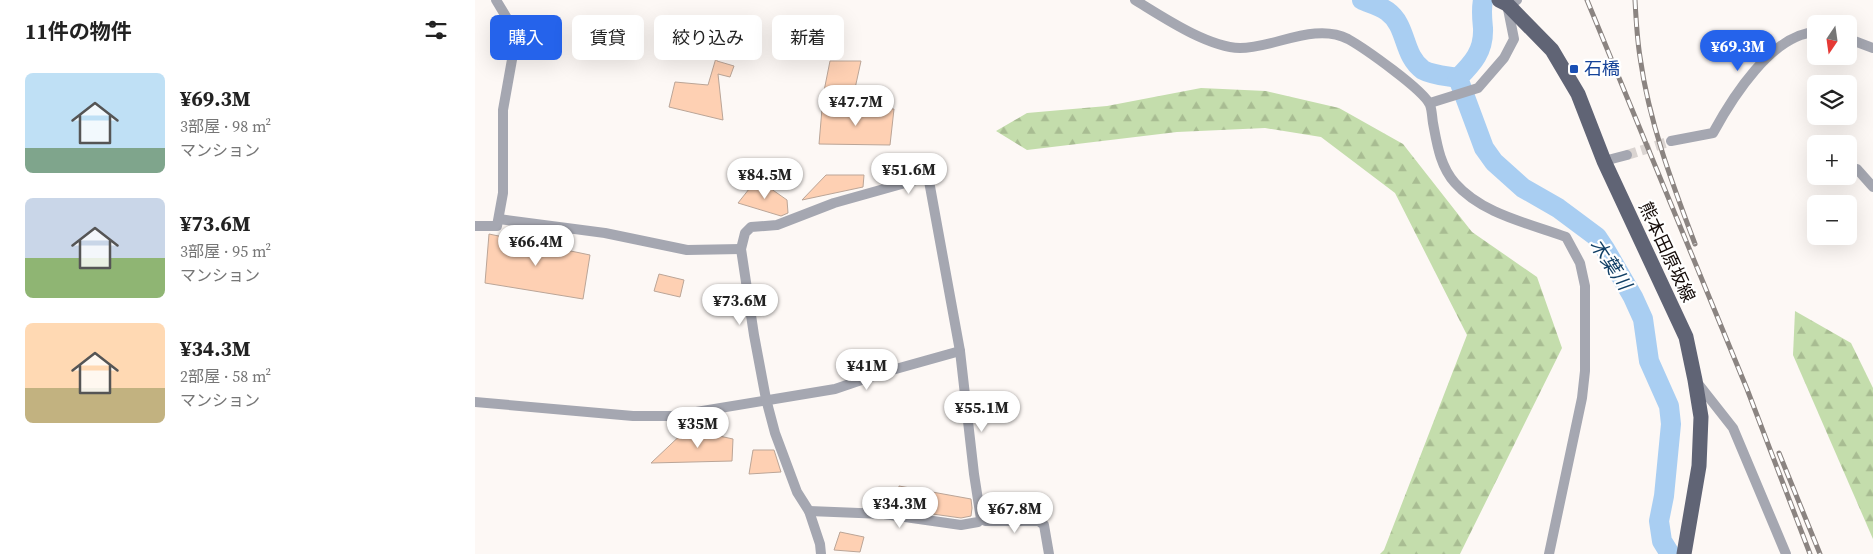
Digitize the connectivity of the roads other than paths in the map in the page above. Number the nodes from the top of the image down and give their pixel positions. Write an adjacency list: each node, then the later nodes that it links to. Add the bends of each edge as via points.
1 (496, 0): 13 (street, via 515,30 503,110 503,193)
2 (1135, 0): 7 (street, via 1207,40 1239,48 1326,33 1345,38 1408,82)
3 (1508, 1): 7 (street, via 1514,39 1504,58 1479,88); 10 (main road, 熊本田原坂線, via 1552,50 1578,94)
4 (1807, 34): 8 (street, via 1772,52 1730,102 1713,133)
5 (1857, 42): 6 (street)
6 (1873, 48)
7 (1430, 104): 24 (street, via 1438,154 1454,182 1470,197 1498,212 1566,237 1580,263 1585,286 1585,371)
8 (1671, 141)
9 (1627, 156): 10 (street)
10 (1604, 161): 17 (main road, 熊本田原坂線, via 1685,337)
11 (1857, 170): 12 (street)
12 (1873, 186)
13 (499, 219): 14 (street, via 497,226); 15 (street, via 605,233 687,250)
14 (475, 226)
15 (741, 249): 16 (street, via 745,233 751,227 777,225 834,203 923,178 929,181); 18 (street)
16 (961, 351): 18 (street, via 835,389); 21 (street)
17 (1695, 380): 25 (main road, 熊本田原坂線, via 1701,417 1699,466); 26 (street, via 1733,428)
18 (766, 399): 19 (street, via 672,416 633,416); 20 (street, via 797,492)
19 (475, 402)
20 (809, 511): 21 (street, via 884,514 961,525); 22 (street)
21 (981, 519): 23 (street, via 1039,521 1044,525)
22 (821, 554)
23 (1049, 554)
24 (1549, 554)
25 (1684, 554)
26 (1786, 554)

